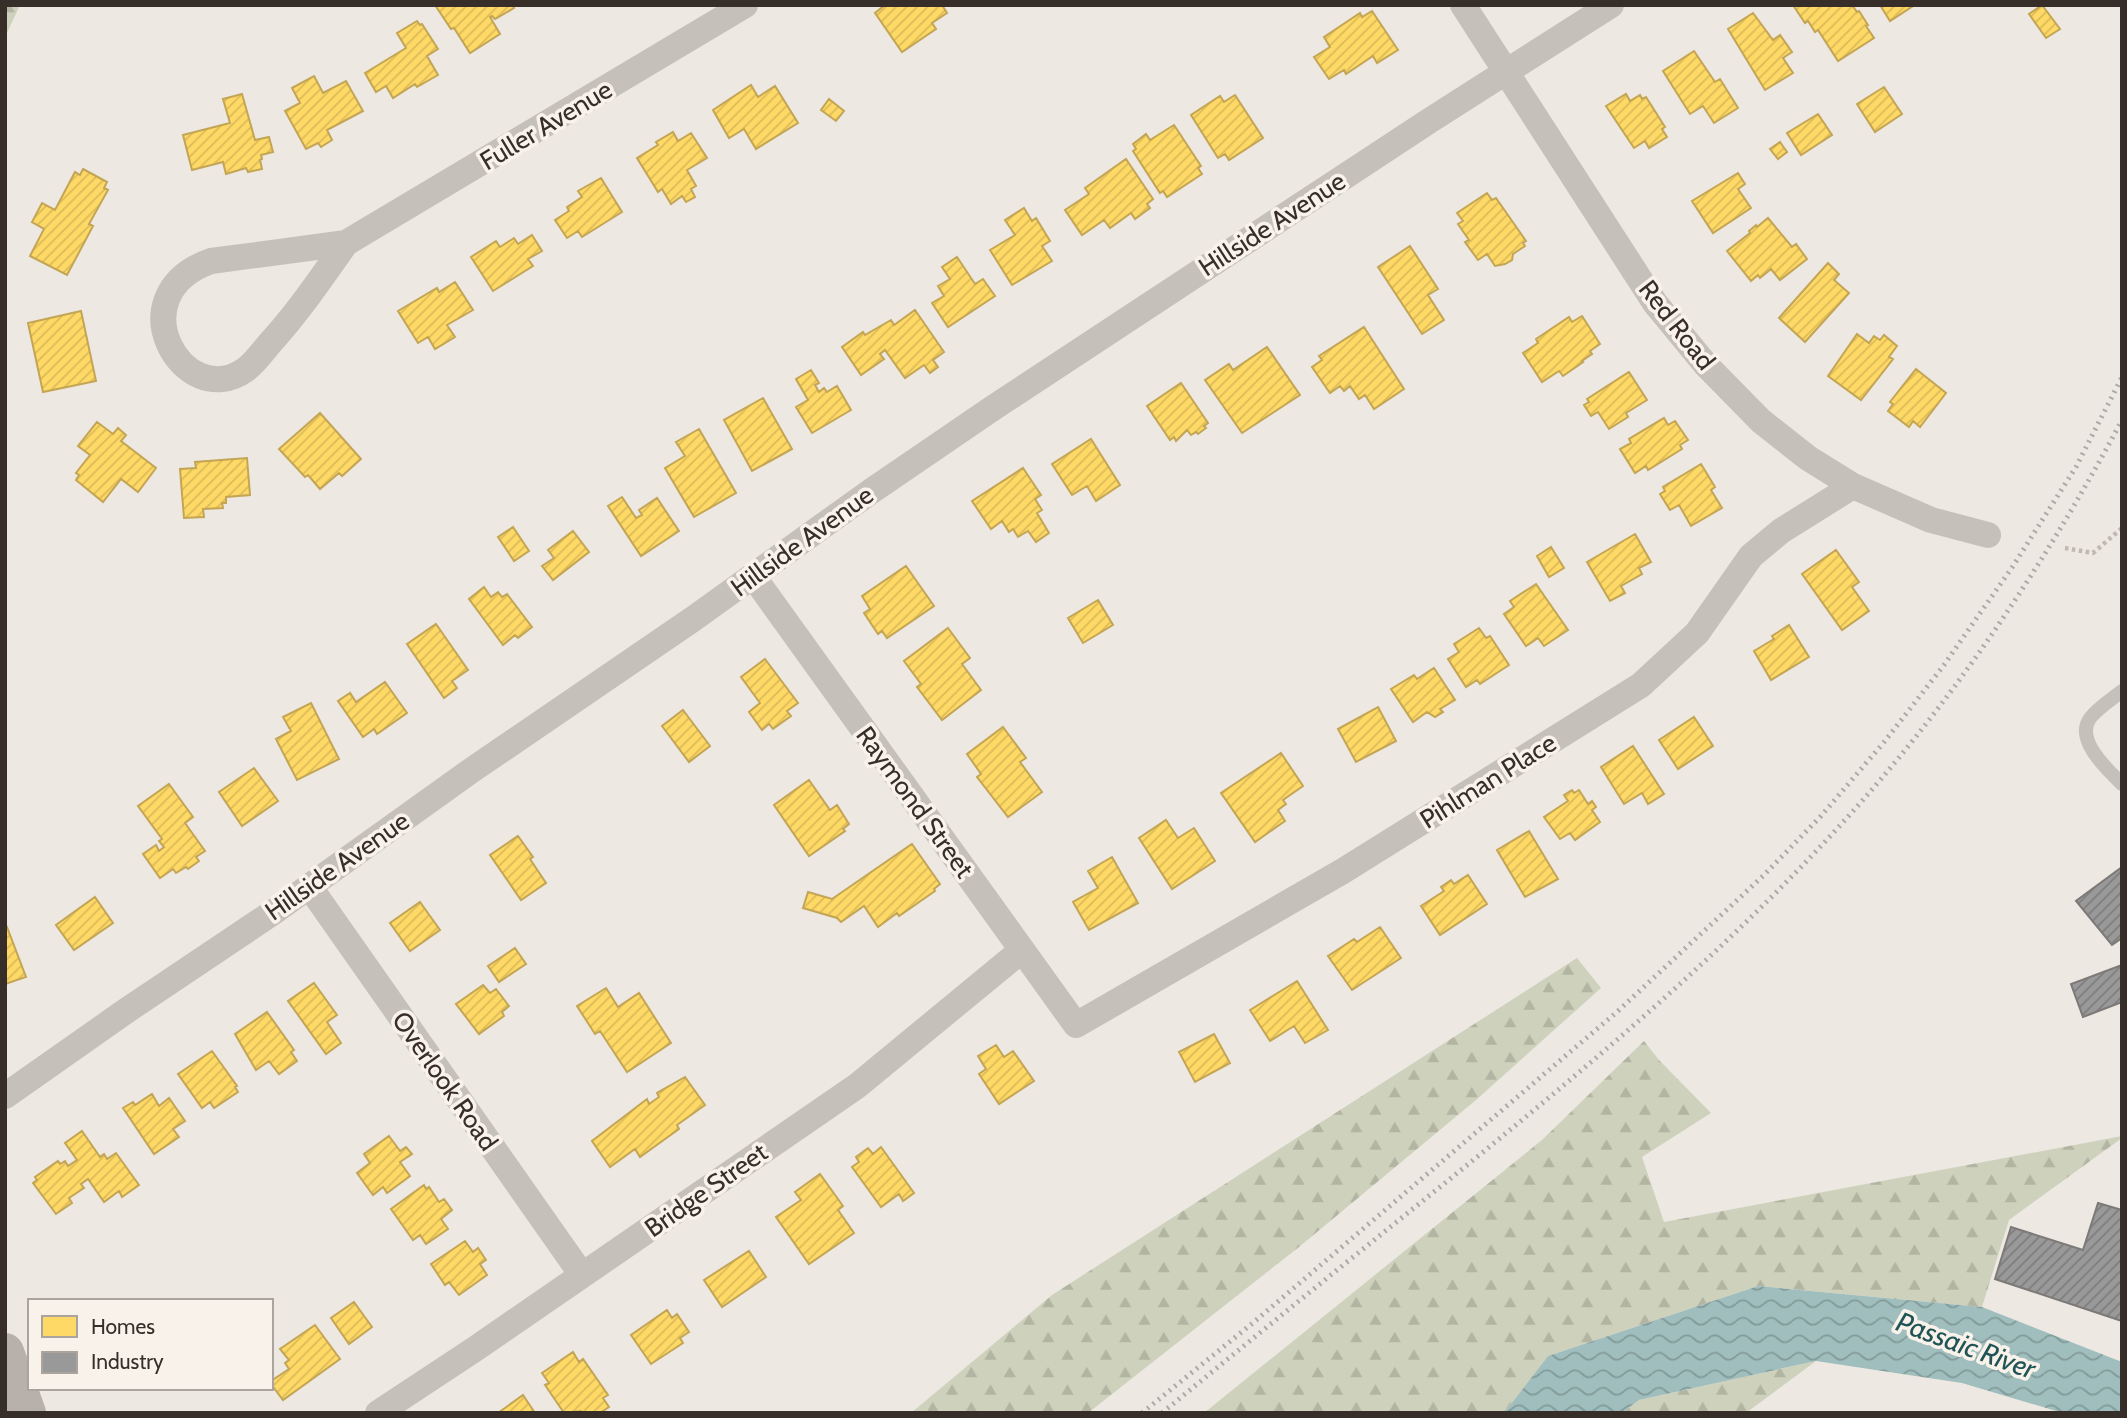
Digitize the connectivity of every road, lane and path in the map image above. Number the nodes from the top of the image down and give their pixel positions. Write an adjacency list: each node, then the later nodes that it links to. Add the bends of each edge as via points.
1 (745, 5): 5 (street, Fuller Avenue)
2 (1463, 5): 4 (street, Red Road)
3 (1611, 5): 4 (street, Hillside Avenue)
4 (1506, 72): 6 (street, Red Road, via 1655,303 1706,365 1761,421); 10 (street, Hillside Avenue, via 1003,401)
5 (346, 243): 5 (street, Fuller Avenue, via 192,267 167,298 163,317 174,354 205,377 225,379 245,370 286,326)
6 (1853, 486): 8 (street, Red Road, via 1931,520); 15 (street, Pihlman Place, via 1781,531 1751,556 1697,633 1641,685 1343,871)
7 (2122, 528): 9 (path, via 2093,553)
8 (1989, 535)
9 (2065, 548)
10 (752, 576): 13 (street, Hillside Avenue); 14 (street, Raymond Street)
11 (2122, 691): 12 (lane, via 2088,723 2091,751)
12 (2122, 784)
13 (309, 886): 16 (street, Hillside Avenue); 17 (street, Overlook Road)
14 (1022, 950): 15 (street, Raymond Street, via 1076,1025); 17 (street, Bridge Street, via 857,1086)
15 (1079, 1023)
16 (5, 1096)
17 (582, 1275): 20 (street, Bridge Street)
18 (5, 1352): 19 (main road)
19 (27, 1413)
20 (378, 1413)

